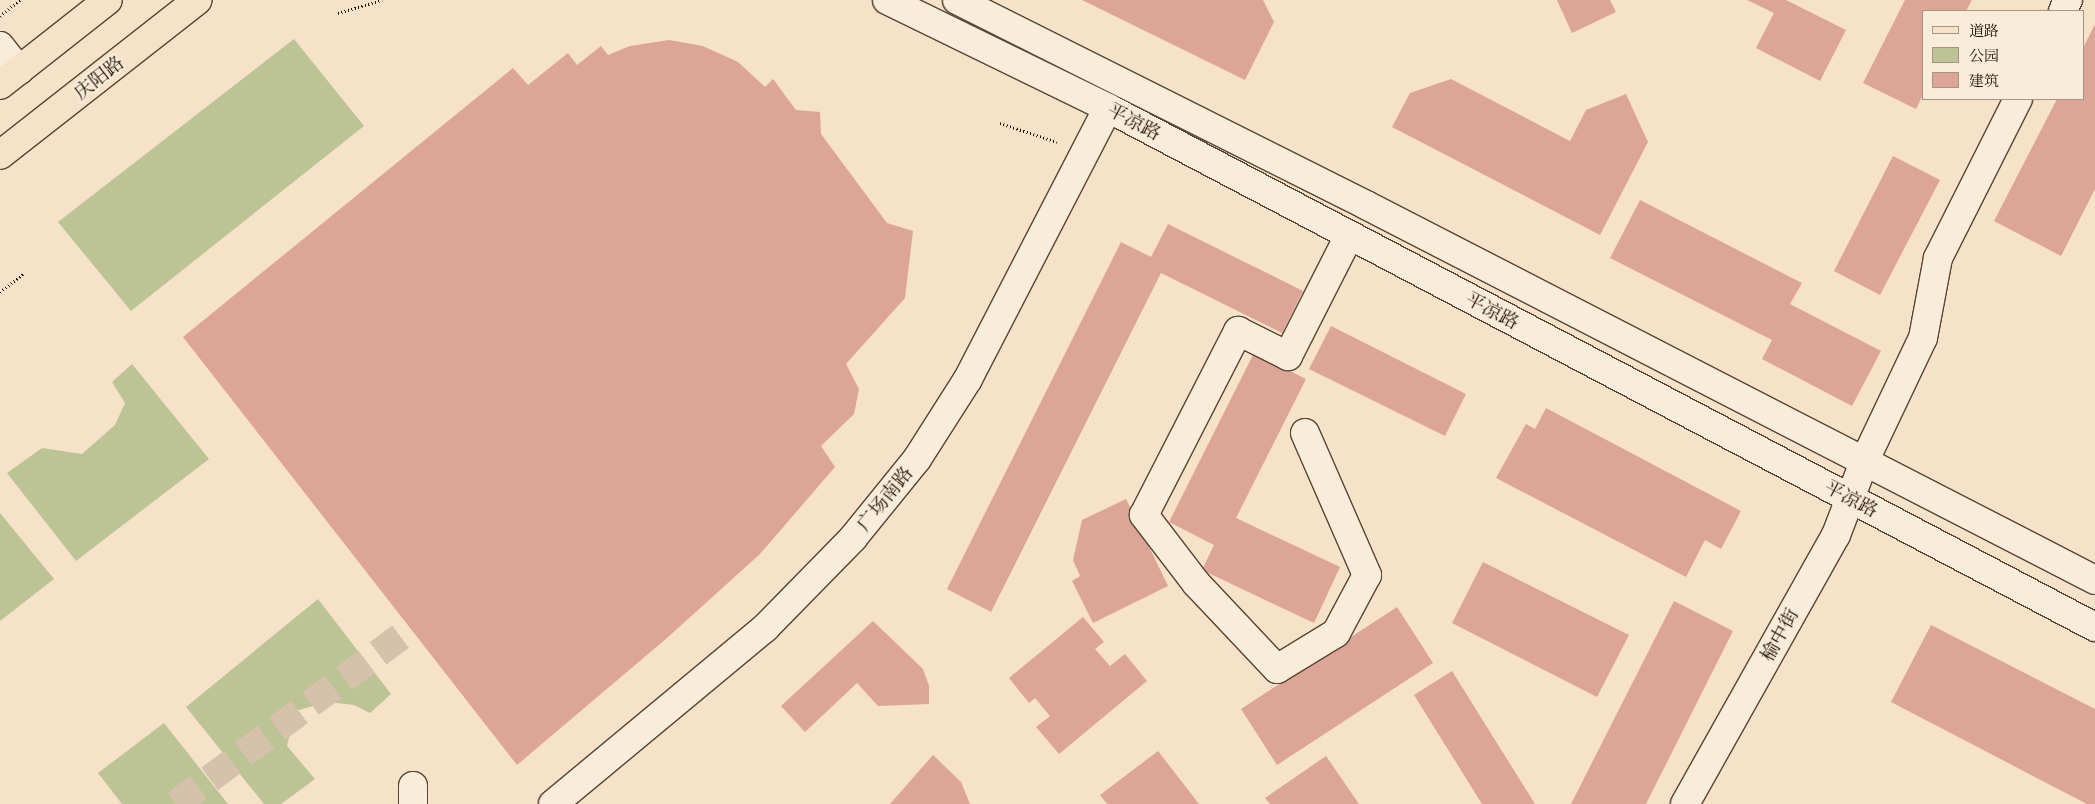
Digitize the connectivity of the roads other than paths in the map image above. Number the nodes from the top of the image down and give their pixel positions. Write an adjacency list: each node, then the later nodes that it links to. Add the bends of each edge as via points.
1 (108, 0): 6 (main road)
2 (198, 0): 9 (main road, 庆阳路)
3 (886, 0): 8 (street, 平凉路)
4 (957, 0): 12 (street, 平凉路, via 1336,189)
5 (0, 46): 6 (street)
6 (9, 78)
7 (2017, 100): 12 (street, 榆中街, via 1938,258 1923,338)
8 (1108, 108): 10 (street, 平凉路); 16 (street, 广场南路, via 968,379 911,466 852,538 765,628)
9 (0, 155)
10 (1349, 236): 11 (street, via 1288,356 1238,331 1144,515 1196,583 1277,669 1336,633 1367,575); 13 (street, 平凉路)
11 (1305, 433)
12 (1864, 462): 13 (street, 榆中街); 14 (street, 平凉路)
13 (1850, 498): 15 (street, 平凉路); 17 (street, 榆中街, via 1836,534)
14 (2095, 580)
15 (2095, 627)
16 (554, 804)
17 (1686, 804)

